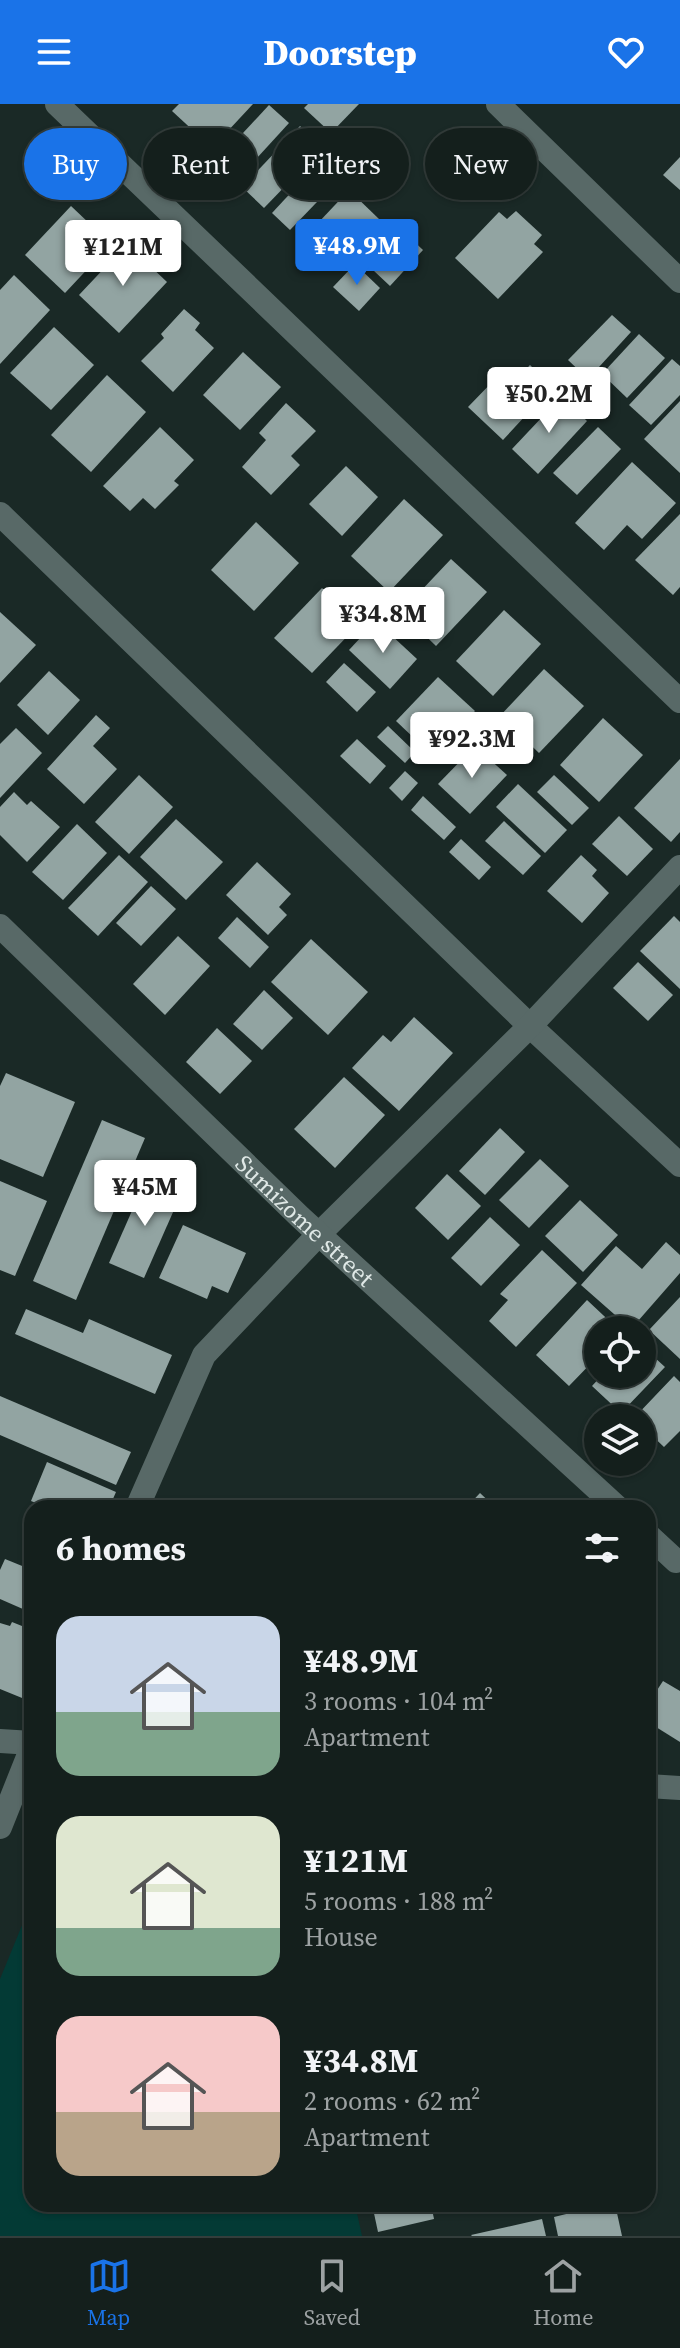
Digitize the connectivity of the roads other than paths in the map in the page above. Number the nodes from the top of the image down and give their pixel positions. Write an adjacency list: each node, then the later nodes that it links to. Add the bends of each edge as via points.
1 (57, 104): 5 (street)
2 (498, 104): 3 (street)
3 (680, 281)
4 (0, 514): 8 (street)
5 (680, 701)
6 (680, 867): 8 (street)
7 (0, 926): 10 (street, Sumizome street)
8 (530, 1026): 9 (street); 10 (street)
9 (680, 1165)
10 (319, 1234): 11 (street, via 204,1355); 12 (street, Sumizome street)
11 (141, 1500)
12 (609, 1500)
13 (656, 1542): 14 (street)
14 (678, 1563)
15 (0, 1741): 16 (street)
16 (24, 1744)
17 (24, 1766): 20 (street)
18 (656, 1786): 19 (street)
19 (680, 1788)
20 (0, 1827)

